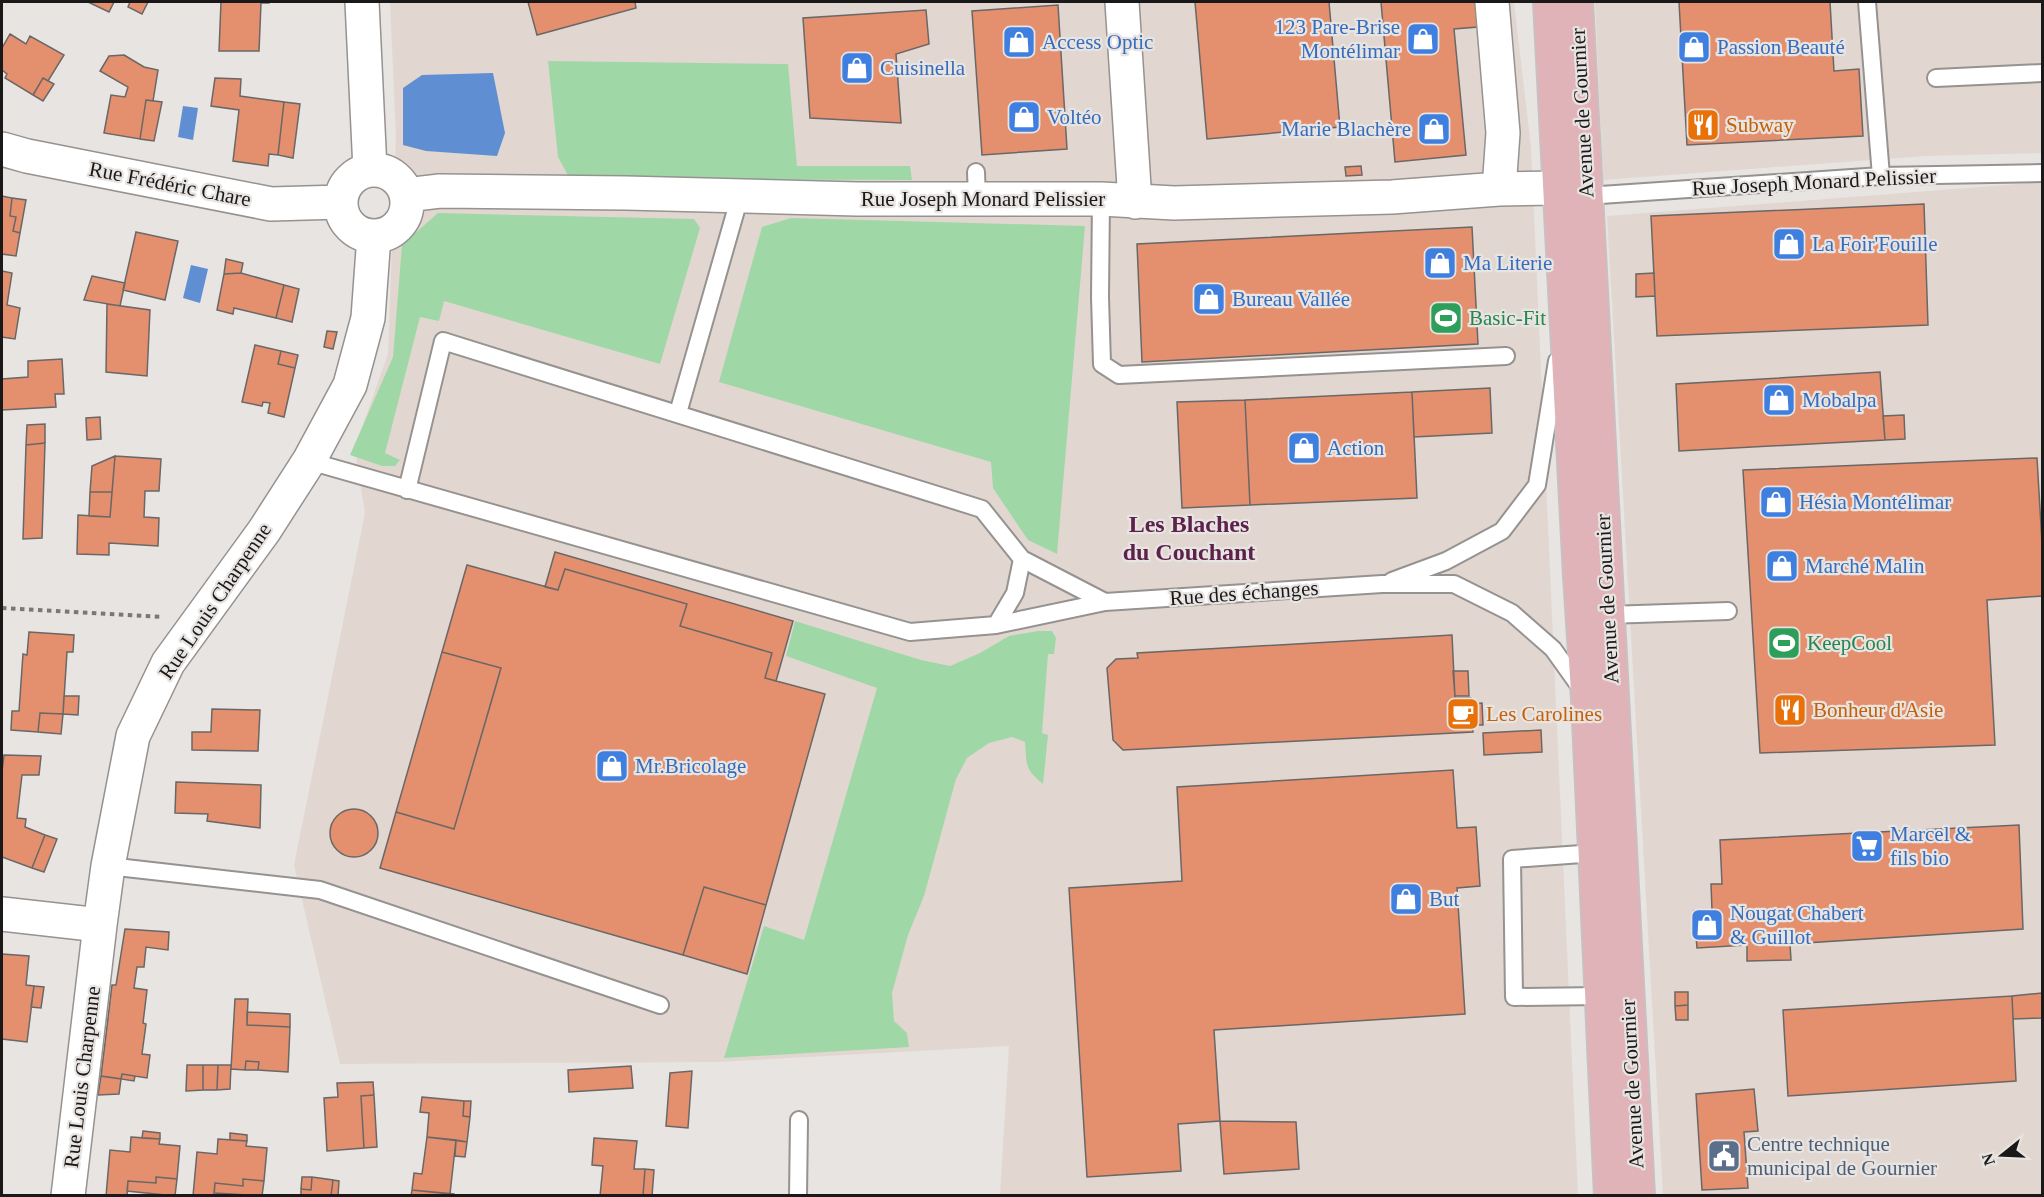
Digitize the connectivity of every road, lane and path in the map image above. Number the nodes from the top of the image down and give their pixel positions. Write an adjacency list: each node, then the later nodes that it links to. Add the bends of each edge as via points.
1 (362, 2): 10 (street)
2 (1122, 2): 19 (street)
3 (1492, 2): 13 (street, via 1503,133)
4 (1550, 2): 14 (main road, Avenue de Gournier)
5 (1576, 2): 14 (main road, Avenue de Gournier)
6 (1867, 2): 12 (lane)
7 (2043, 73): 8 (lane)
8 (1936, 78)
9 (2, 150): 18 (street, Rue Frédéric Chare, via 271,204)
10 (370, 170): 15 (street, via 382,170 395,177); 18 (street, via 348,182)
11 (2043, 173): 12 (lane, Rue Joseph Monard Pelissier)
12 (1881, 176): 14 (lane, Rue Joseph Monard Pelissier)
13 (1499, 189): 14 (street, Rue Joseph Monard Pelissier); 19 (street, Rue Joseph Monard Pelissier, via 1284,201)
14 (1573, 192): 21 (main road, Avenue de Gournier); 31 (main road, Avenue de Gournier)
15 (406, 195): 16 (street, Rue Joseph Monard Pelissier, via 440,191); 20 (street, via 406,210 399,225)
16 (740, 196): 17 (street, Rue Joseph Monard Pelissier, via 976,185); 23 (lane)
17 (1101, 200): 19 (street, Rue Joseph Monard Pelissier); 22 (lane, via 1102,364 1119,375)
18 (341, 202): 20 (street, via 352,228)
19 (1135, 202)
20 (374, 236): 24 (street, Rue Louis Charpenne, via 368,318 350,385)
21 (1566, 304): 27 (lane, via 1537,485 1502,531 1446,561); 34 (main road, Avenue de Gournier)
22 (1506, 356)
23 (678, 413): 25 (lane, via 443,341); 26 (lane, via 982,509)
24 (309, 461): 25 (lane, Rue des échanges); 33 (street, Rue Louis Charpenne)
25 (407, 490): 32 (lane, Rue des échanges, via 910,632)
26 (1022, 560): 28 (lane); 32 (lane, via 1015,593)
27 (1382, 584): 28 (lane, Rue des échanges); 34 (lane, via 1454,584 1512,613 1553,649)
28 (1105, 602): 32 (lane, Rue des échanges)
29 (2, 608): 33 (path, via 161,616)
30 (1728, 611): 31 (lane)
31 (1607, 615): 45 (main road, Avenue de Gournier)
32 (996, 625)
33 (195, 626): 36 (street, Rue Louis Charpenne, via 168,663 133,736)
34 (1588, 699): 35 (main road, Avenue de Gournier)
35 (1596, 853): 39 (main road, Avenue de Gournier); 39 (lane, via 1512,859 1514,997)
36 (108, 866): 38 (street, Rue Louis Charpenne); 40 (lane, via 320,890)
37 (2, 915): 38 (street)
38 (100, 925): 42 (street, Rue Louis Charpenne)
39 (1602, 996): 44 (main road, Avenue de Gournier)
40 (660, 1005)
41 (799, 1120): 43 (lane)
42 (68, 1196)
43 (798, 1196)
44 (1611, 1196)
45 (1638, 1196)

